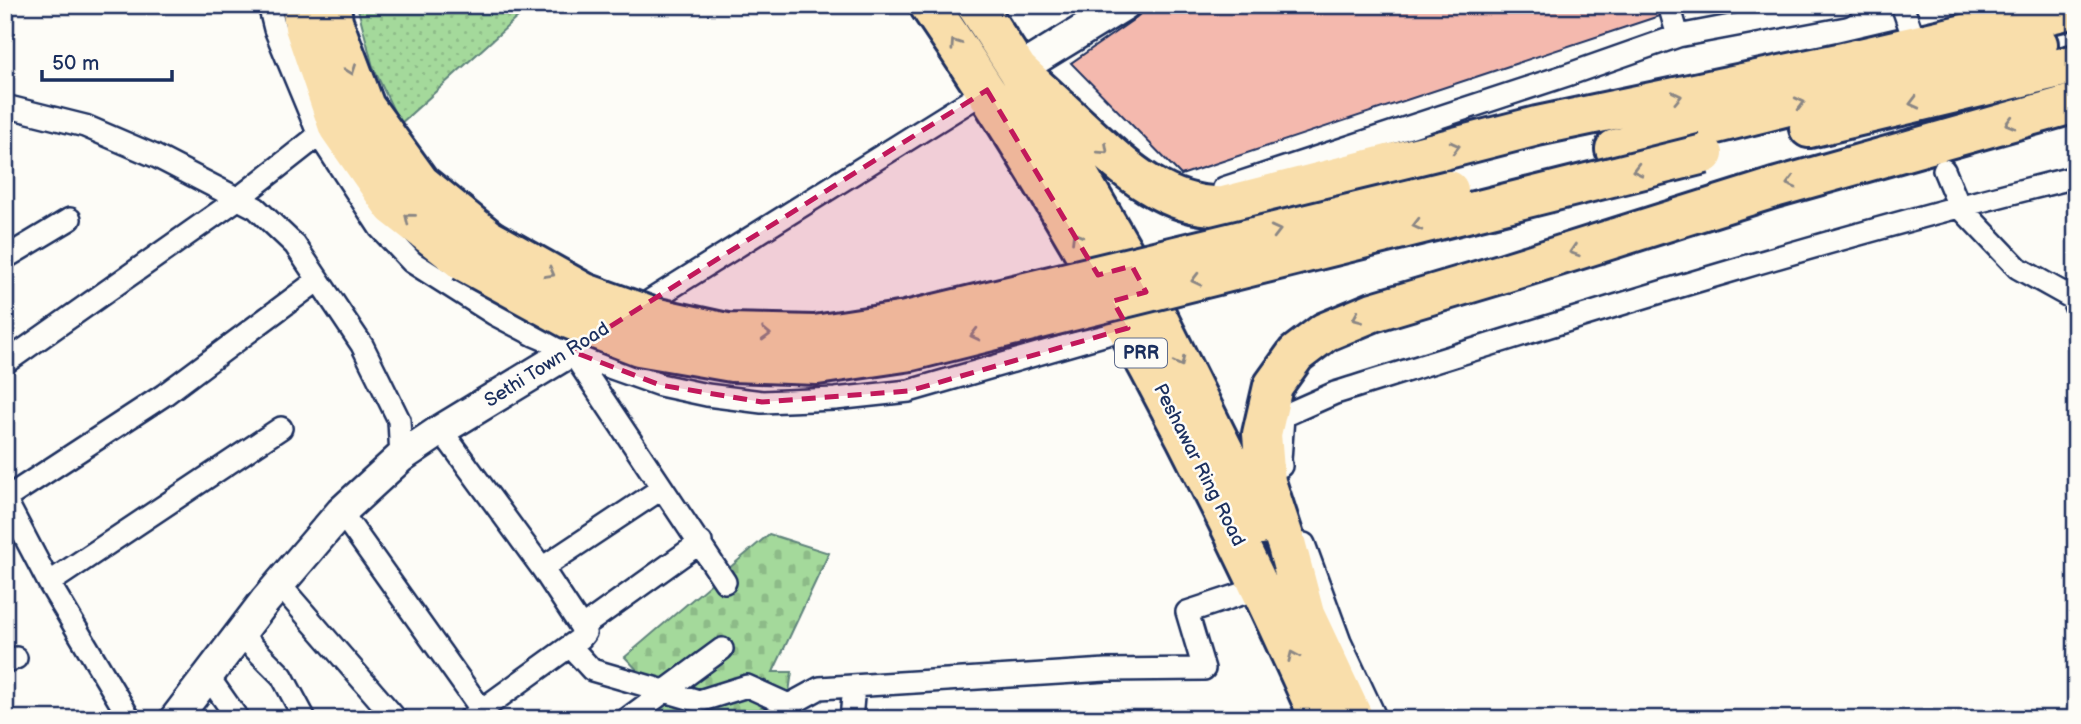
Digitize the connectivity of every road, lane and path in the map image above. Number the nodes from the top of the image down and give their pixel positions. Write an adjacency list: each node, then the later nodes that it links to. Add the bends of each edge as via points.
1 (269, 5): 18 (street)
2 (301, 5): 25 (highway, one-way to 2, via 393,206 338,127 304,27)
3 (331, 5): 25 (highway, one-way to 25, via 365,107)
4 (929, 5): 15 (highway, Peshawar Ring Road / PRR, one-way to 4)
5 (976, 5): 15 (highway, Peshawar Ring Road / PRR)
6 (1124, 5): 15 (street)
7 (1669, 5): 13 (street)
8 (1902, 5): 11 (street)
9 (1834, 6): 13 (street)
10 (2076, 8): 22 (highway, one-way to 10, via 1224,206 1537,126)
11 (1910, 28)
12 (2076, 34): 25 (highway, one-way to 12, bridge, via 649,316 727,333 815,335 905,321)
13 (1678, 36): 22 (street)
14 (2076, 64): 25 (highway, one-way to 25, bridge, via 911,351 817,365 732,362 639,346 569,319)
15 (1003, 80): 22 (highway, one-way to 22, via 1137,178); 29 (highway, Peshawar Ring Road / PRR, one-way to 15); 30 (street, Sethi Town Road); 44 (highway, Peshawar Ring Road / PRR, one-way to 44, via 1135,272)
16 (2076, 103): 44 (highway, one-way to 44, via 1774,188 1373,312 1325,332 1296,354 1273,386 1262,434 1266,482)
17 (5, 106): 21 (street, via 85,126)
18 (318, 135): 21 (street); 30 (street, via 380,228 412,262 494,314)
19 (1944, 170): 23 (street)
20 (2076, 177): 23 (street)
21 (239, 198): 27 (street, via 295,246); 31 (street)
22 (1183, 202)
23 (1959, 206): 28 (street, via 2018,268 2071,298); 49 (street, via 1667,289 1335,393 1283,416 1280,460)
24 (70, 219): 26 (street)
25 (476, 251)
26 (5, 258)
27 (318, 280): 34 (street, via 362,345 398,419); 36 (street, via 164,395)
28 (2076, 307)
29 (1128, 328): 30 (street, via 909,391 835,399 762,402 707,395 660,385); 43 (highway, Peshawar Ring Road / PRR)
30 (571, 351): 33 (street, Sethi Town Road); 35 (street)
31 (5, 363)
32 (281, 428): 41 (street)
33 (440, 430): 34 (street, Sethi Town Road); 39 (street)
34 (401, 457): 37 (street, Sethi Town Road)
35 (661, 489): 38 (street); 39 (street)
36 (5, 499): 41 (street)
37 (341, 512): 42 (street, Sethi Town Road); 53 (street)
38 (700, 543): 40 (street); 45 (street)
39 (542, 568): 45 (street)
40 (725, 582)
41 (49, 583): 54 (street)
42 (279, 584): 46 (street, Sethi Town Road); 58 (street)
43 (1260, 588): 51 (street, via 1187,612 1203,668); 61 (highway, Peshawar Ring Road / PRR, one-way to 43)
44 (1305, 614): 49 (highway, Peshawar Ring Road / PRR)
45 (581, 628): 47 (street, via 585,633)
46 (239, 634): 50 (street, Sethi Town Road); 57 (street, via 282,676)
47 (570, 646): 52 (street, via 592,670); 53 (street)
48 (722, 649): 52 (street)
49 (1335, 654): 62 (highway, Peshawar Ring Road / PRR); 63 (street)
50 (207, 675): 55 (street, Sethi Town Road); 56 (street)
51 (854, 686): 52 (street, via 820,688 789,705 747,686 699,701); 60 (street)
52 (666, 690): 59 (street)
53 (475, 714)
54 (130, 719)
55 (175, 719)
56 (238, 719)
57 (306, 719)
58 (396, 719)
59 (628, 719)
60 (852, 719)
61 (1320, 719)
62 (1354, 719)
63 (1376, 719)

